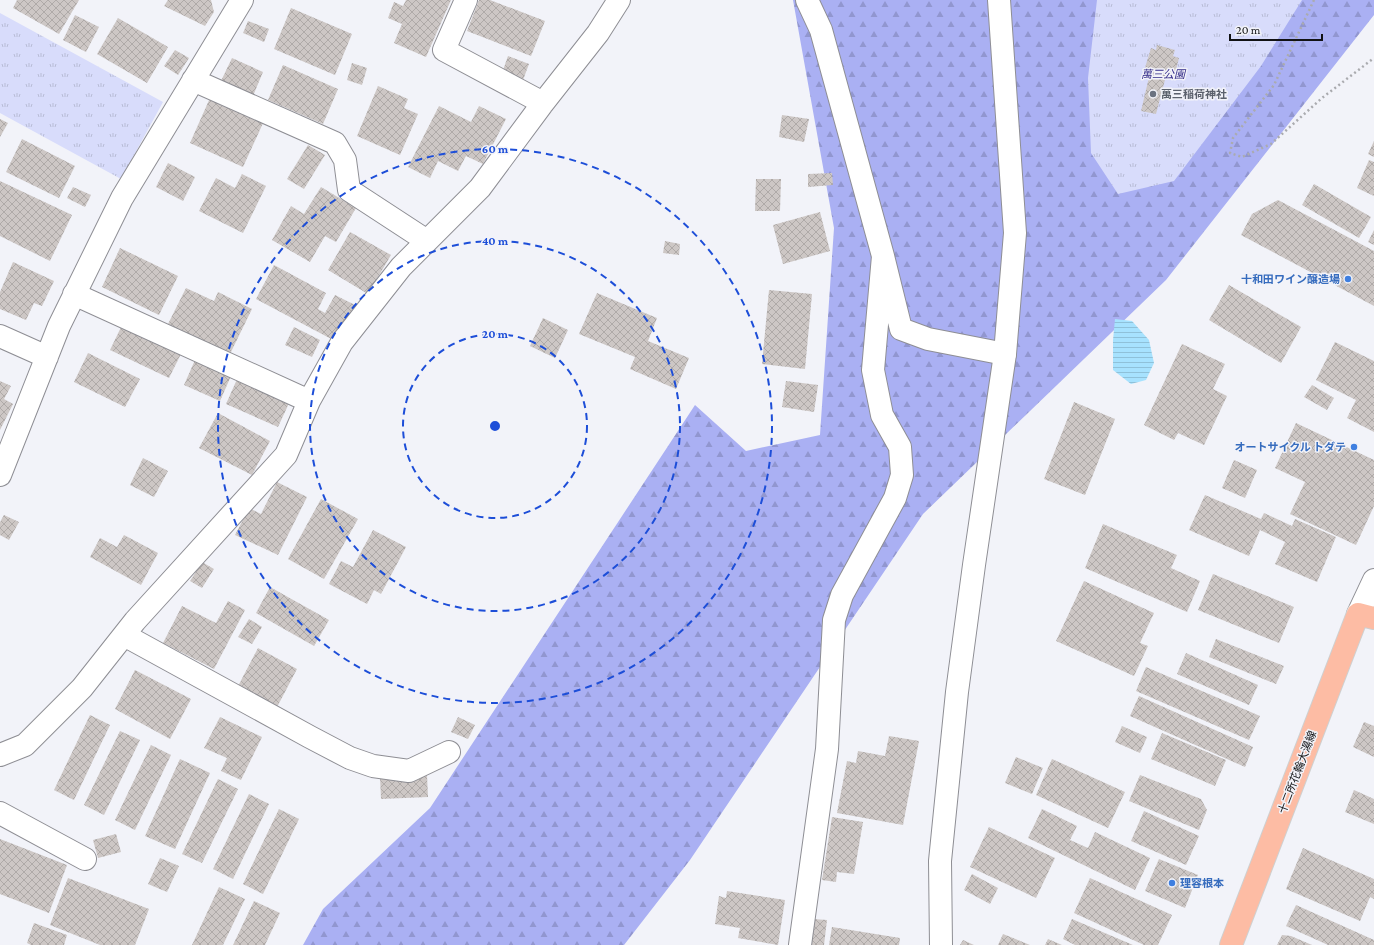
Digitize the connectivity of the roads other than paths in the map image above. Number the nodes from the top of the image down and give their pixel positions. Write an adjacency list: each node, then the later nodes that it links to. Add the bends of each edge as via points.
1 (242, 0): 6 (street)
2 (466, 0): 7 (street, via 444,50)
3 (619, 0): 7 (street, via 598,33)
4 (807, 0): 9 (street, via 820,30)
5 (999, 0): 12 (street, via 1015,233)
6 (193, 80): 8 (street, via 335,143 345,160 348,190); 10 (street, via 122,198)
7 (543, 103): 8 (street, via 480,188)
8 (427, 241): 14 (street, via 401,267 342,342)
9 (883, 256): 12 (street, via 901,329 928,339); 24 (street, via 873,370 882,415 900,446 902,475 895,498 842,595 834,620 828,749)
10 (74, 294): 13 (street); 14 (street)
11 (0, 336): 13 (street)
12 (1005, 354): 25 (street, via 957,692 940,861)
13 (47, 357): 15 (street)
14 (309, 400): 19 (street, via 286,456 215,531)
15 (5, 445): 16 (street)
16 (0, 475)
17 (1374, 580): 18 (street)
18 (1366, 616): 26 (main road, 十二所花輪大湯線)
19 (124, 635): 20 (street, via 350,758 373,766 409,771); 21 (street, via 82,688 25,745)
20 (449, 752)
21 (0, 755)
22 (0, 813): 23 (street)
23 (85, 859)
24 (800, 945)
25 (941, 945)
26 (1231, 945)

